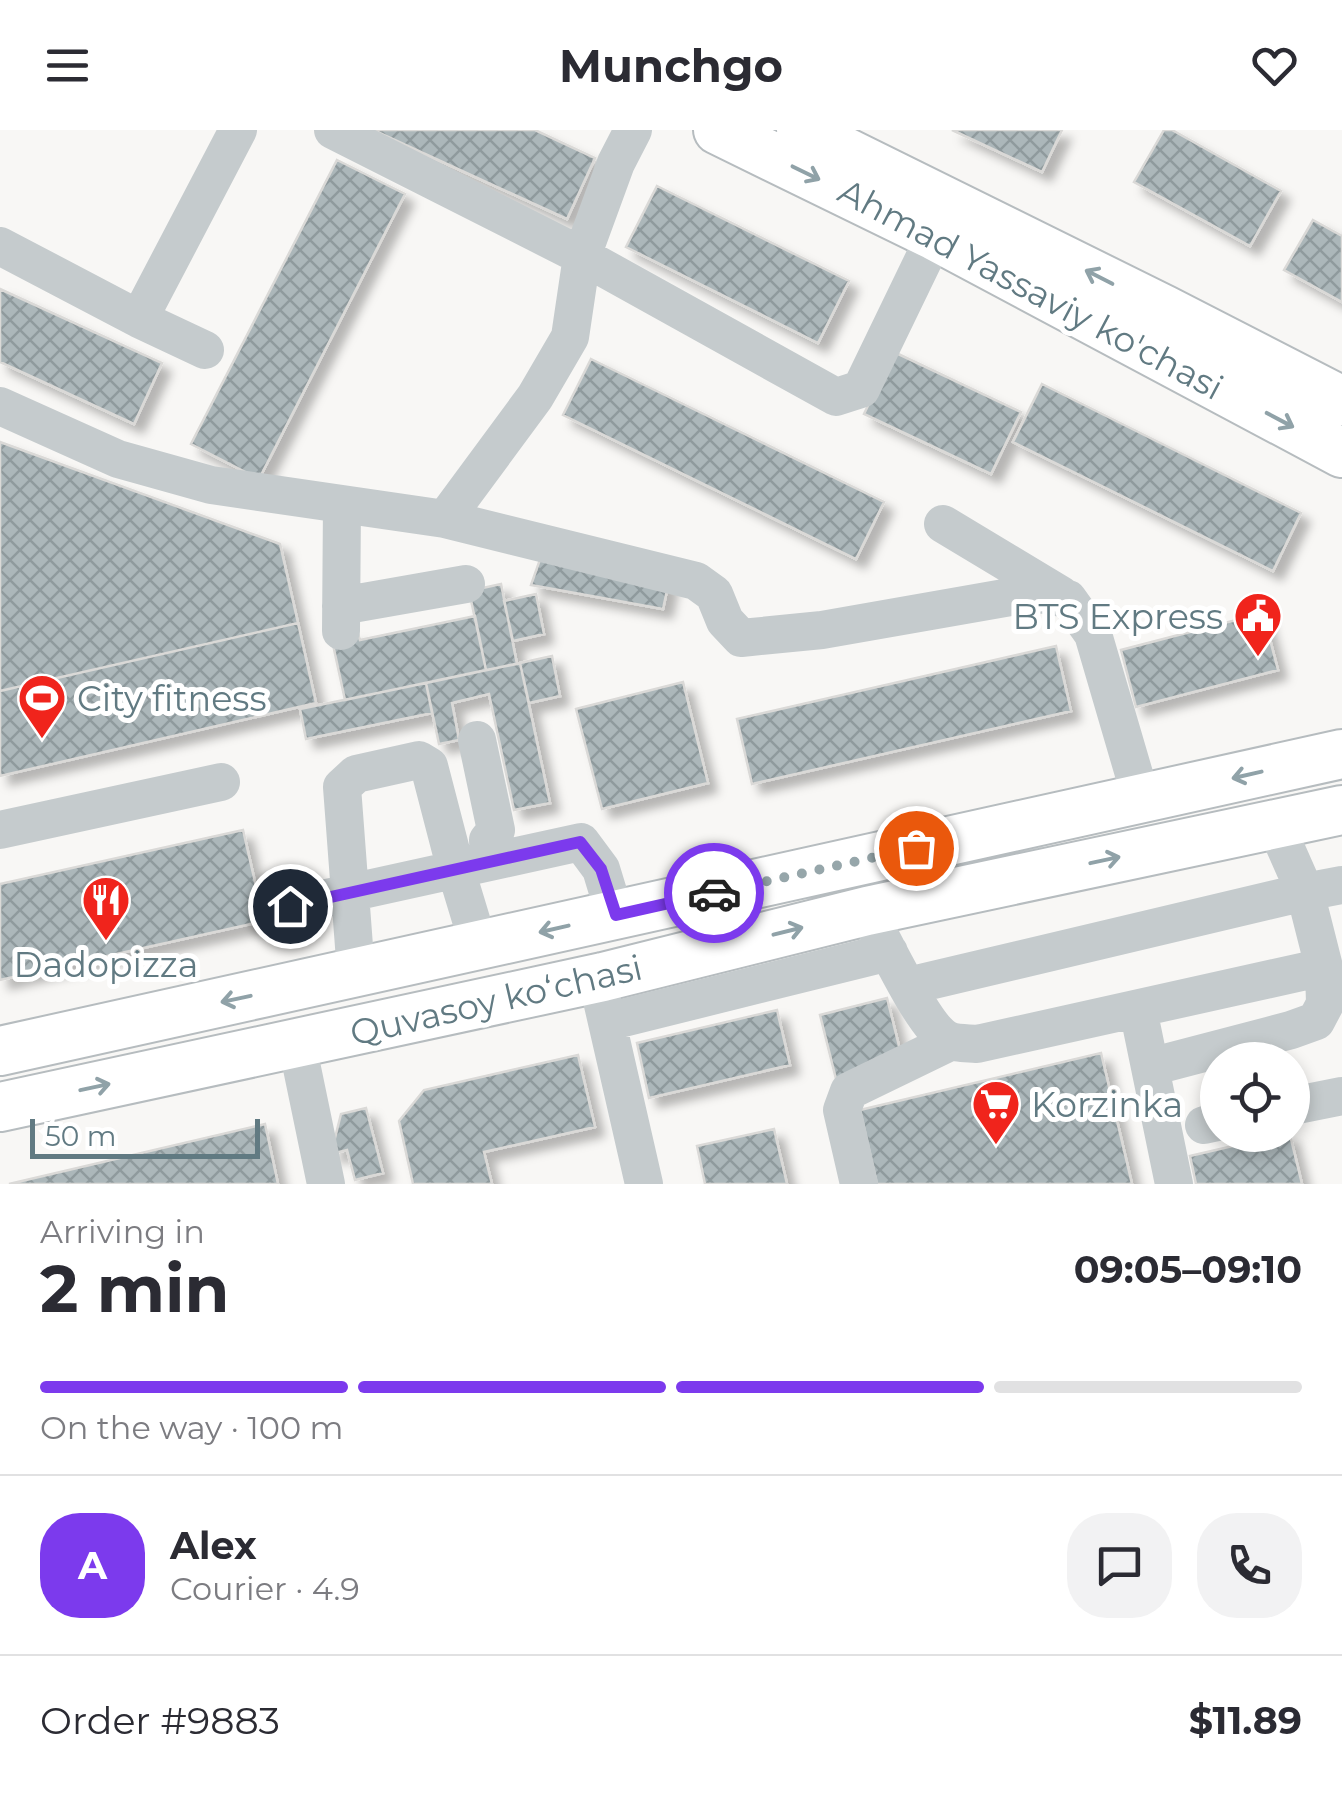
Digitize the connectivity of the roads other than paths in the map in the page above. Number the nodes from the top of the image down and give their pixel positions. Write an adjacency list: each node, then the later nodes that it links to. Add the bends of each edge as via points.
1 (238, 130): 9 (street)
2 (333, 130): 8 (street)
3 (633, 130): 8 (street)
4 (718, 130): 6 (main road, Ahmad Yassaviy ko'chasi, one-way to 6)
5 (801, 130): 10 (main road, Ahmad Yassaviy ko'chasi, one-way to 5)
6 (935, 236): 8 (street, via 861,388 836,397); 10 (main road, Ahmad Yassaviy ko'chasi)
7 (0, 246): 9 (street)
8 (582, 256): 16 (street, via 570,337 535,397)
9 (139, 319): 11 (street)
10 (1154, 328): 12 (main road, Ahmad Yassaviy ko'chasi); 14 (main road, Ahmad Yassaviy ko'chasi, one-way to 14)
11 (204, 350)
12 (1342, 401)
13 (0, 406): 15 (street, via 118,459 211,485)
14 (1342, 452)
15 (342, 504): 16 (street); 18 (street, via 341,619)
16 (445, 519): 19 (street, via 696,581 714,594 724,621 741,638 1033,593)
17 (943, 524): 19 (street)
18 (466, 584)
19 (1068, 599): 23 (street, via 1093,634)
20 (477, 740): 27 (street, via 496,830)
21 (1342, 754): 23 (main road, Quvasoy koʻchasi, one-way to 23)
22 (221, 782): 26 (street)
23 (1140, 798): 31 (main road, Quvasoy koʻchasi)
24 (1342, 810): 25 (main road, Quvasoy koʻchasi)
25 (1275, 824): 28 (street); 32 (main road, Quvasoy koʻchasi, one-way to 25)
26 (0, 830)
27 (472, 866): 29 (street); 29 (street, via 429,766 420,760 356,774 342,787); 31 (street, via 580,842 601,869); 33 (street)
28 (1324, 889): 34 (street); 36 (street)
29 (350, 893): 30 (street); 35 (street)
30 (290, 906)
31 (616, 915): 33 (main road, Quvasoy koʻchasi, one-way to 33)
32 (878, 931): 36 (street); 37 (main road, Quvasoy koʻchasi)
33 (479, 946): 35 (main road, Quvasoy koʻchasi)
34 (1324, 967): 38 (street); 42 (street, via 1325,1004 1316,1021)
35 (356, 973): 41 (main road, Quvasoy koʻchasi, one-way to 41)
36 (908, 986): 39 (street, via 932,1029)
37 (602, 1000): 40 (main road, Quvasoy koʻchasi); 46 (street)
38 (1138, 1009): 39 (street, via 977,1044); 42 (street)
39 (950, 1042): 48 (street, via 850,1091 842,1110)
40 (297, 1044): 45 (main road, Quvasoy koʻchasi, one-way to 40); 47 (street)
41 (0, 1052)
42 (1150, 1068): 49 (street)
43 (1342, 1096): 44 (street)
44 (1310, 1102)
45 (0, 1107)
46 (632, 1181)
47 (326, 1184)
48 (859, 1184)
49 (1174, 1184)

